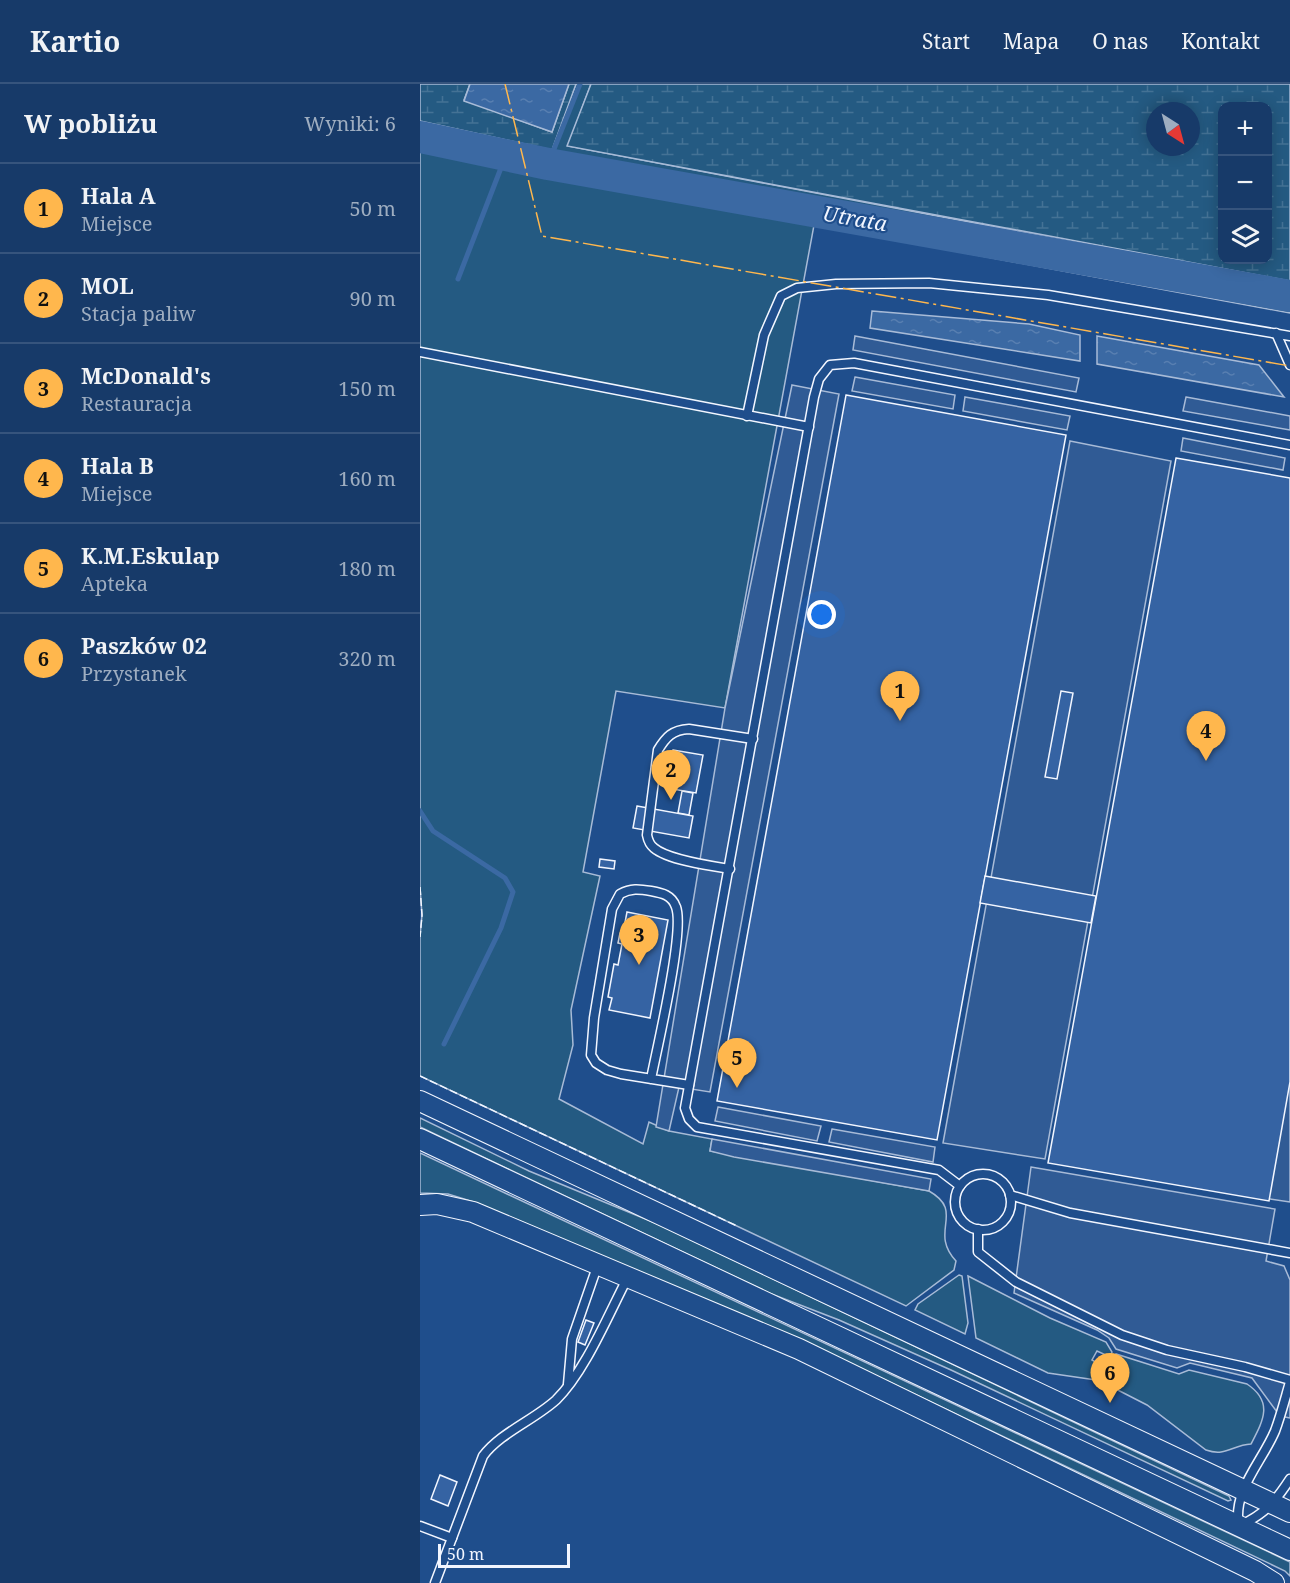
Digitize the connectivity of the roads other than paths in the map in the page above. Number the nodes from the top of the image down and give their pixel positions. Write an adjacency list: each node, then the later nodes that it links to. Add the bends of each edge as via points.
1 (1276, 333): 2 (lane); 4 (lane); 5 (lane, via 1048,295 929,283 797,288 781,296 764,335)
2 (1290, 336)
3 (420, 352): 5 (lane)
4 (1290, 365)
5 (747, 416): 6 (lane)
6 (809, 427): 7 (lane, via 819,379 830,365 854,363); 8 (lane)
7 (1290, 444)
8 (753, 739): 9 (lane); 9 (lane, via 680,730 665,738 658,750 646,835 650,843 674,857)
9 (730, 869): 11 (lane)
10 (651, 1079): 10 (lane, via 679,921 677,908 669,897 635,889 620,894 612,909 591,1050 593,1059 603,1069); 11 (lane)
11 (689, 1085): 14 (lane, via 685,1108 697,1127 939,1170)
12 (420, 1101): 24 (street)
13 (420, 1139): 27 (street)
14 (960, 1186): 15 (lane, via 974,1176 991,1175 1006,1186); 17 (lane, via 957,1213 969,1226)
15 (1010, 1195): 17 (lane, via 1011,1204 1003,1221); 18 (lane, via 1070,1213)
16 (420, 1205): 19 (street, via 437,1204 473,1212)
17 (978, 1229): 21 (lane, via 978,1252 1016,1282 1122,1335)
18 (1290, 1253)
19 (598, 1264): 20 (street); 22 (lane, via 572,1339)
20 (628, 1277): 22 (lane, via 589,1354); 31 (street, via 799,1349 1255,1570)
21 (1290, 1381): 24 (lane, via 1274,1433)
22 (568, 1384): 28 (lane, via 555,1401 489,1447)
23 (1290, 1479): 25 (lane)
24 (1242, 1490): 25 (street); 27 (lane)
25 (1282, 1508): 27 (lane)
26 (420, 1526): 28 (lane)
27 (1239, 1526): 29 (street)
28 (452, 1538): 30 (lane)
29 (1290, 1550)
30 (435, 1583)
31 (1274, 1583)

